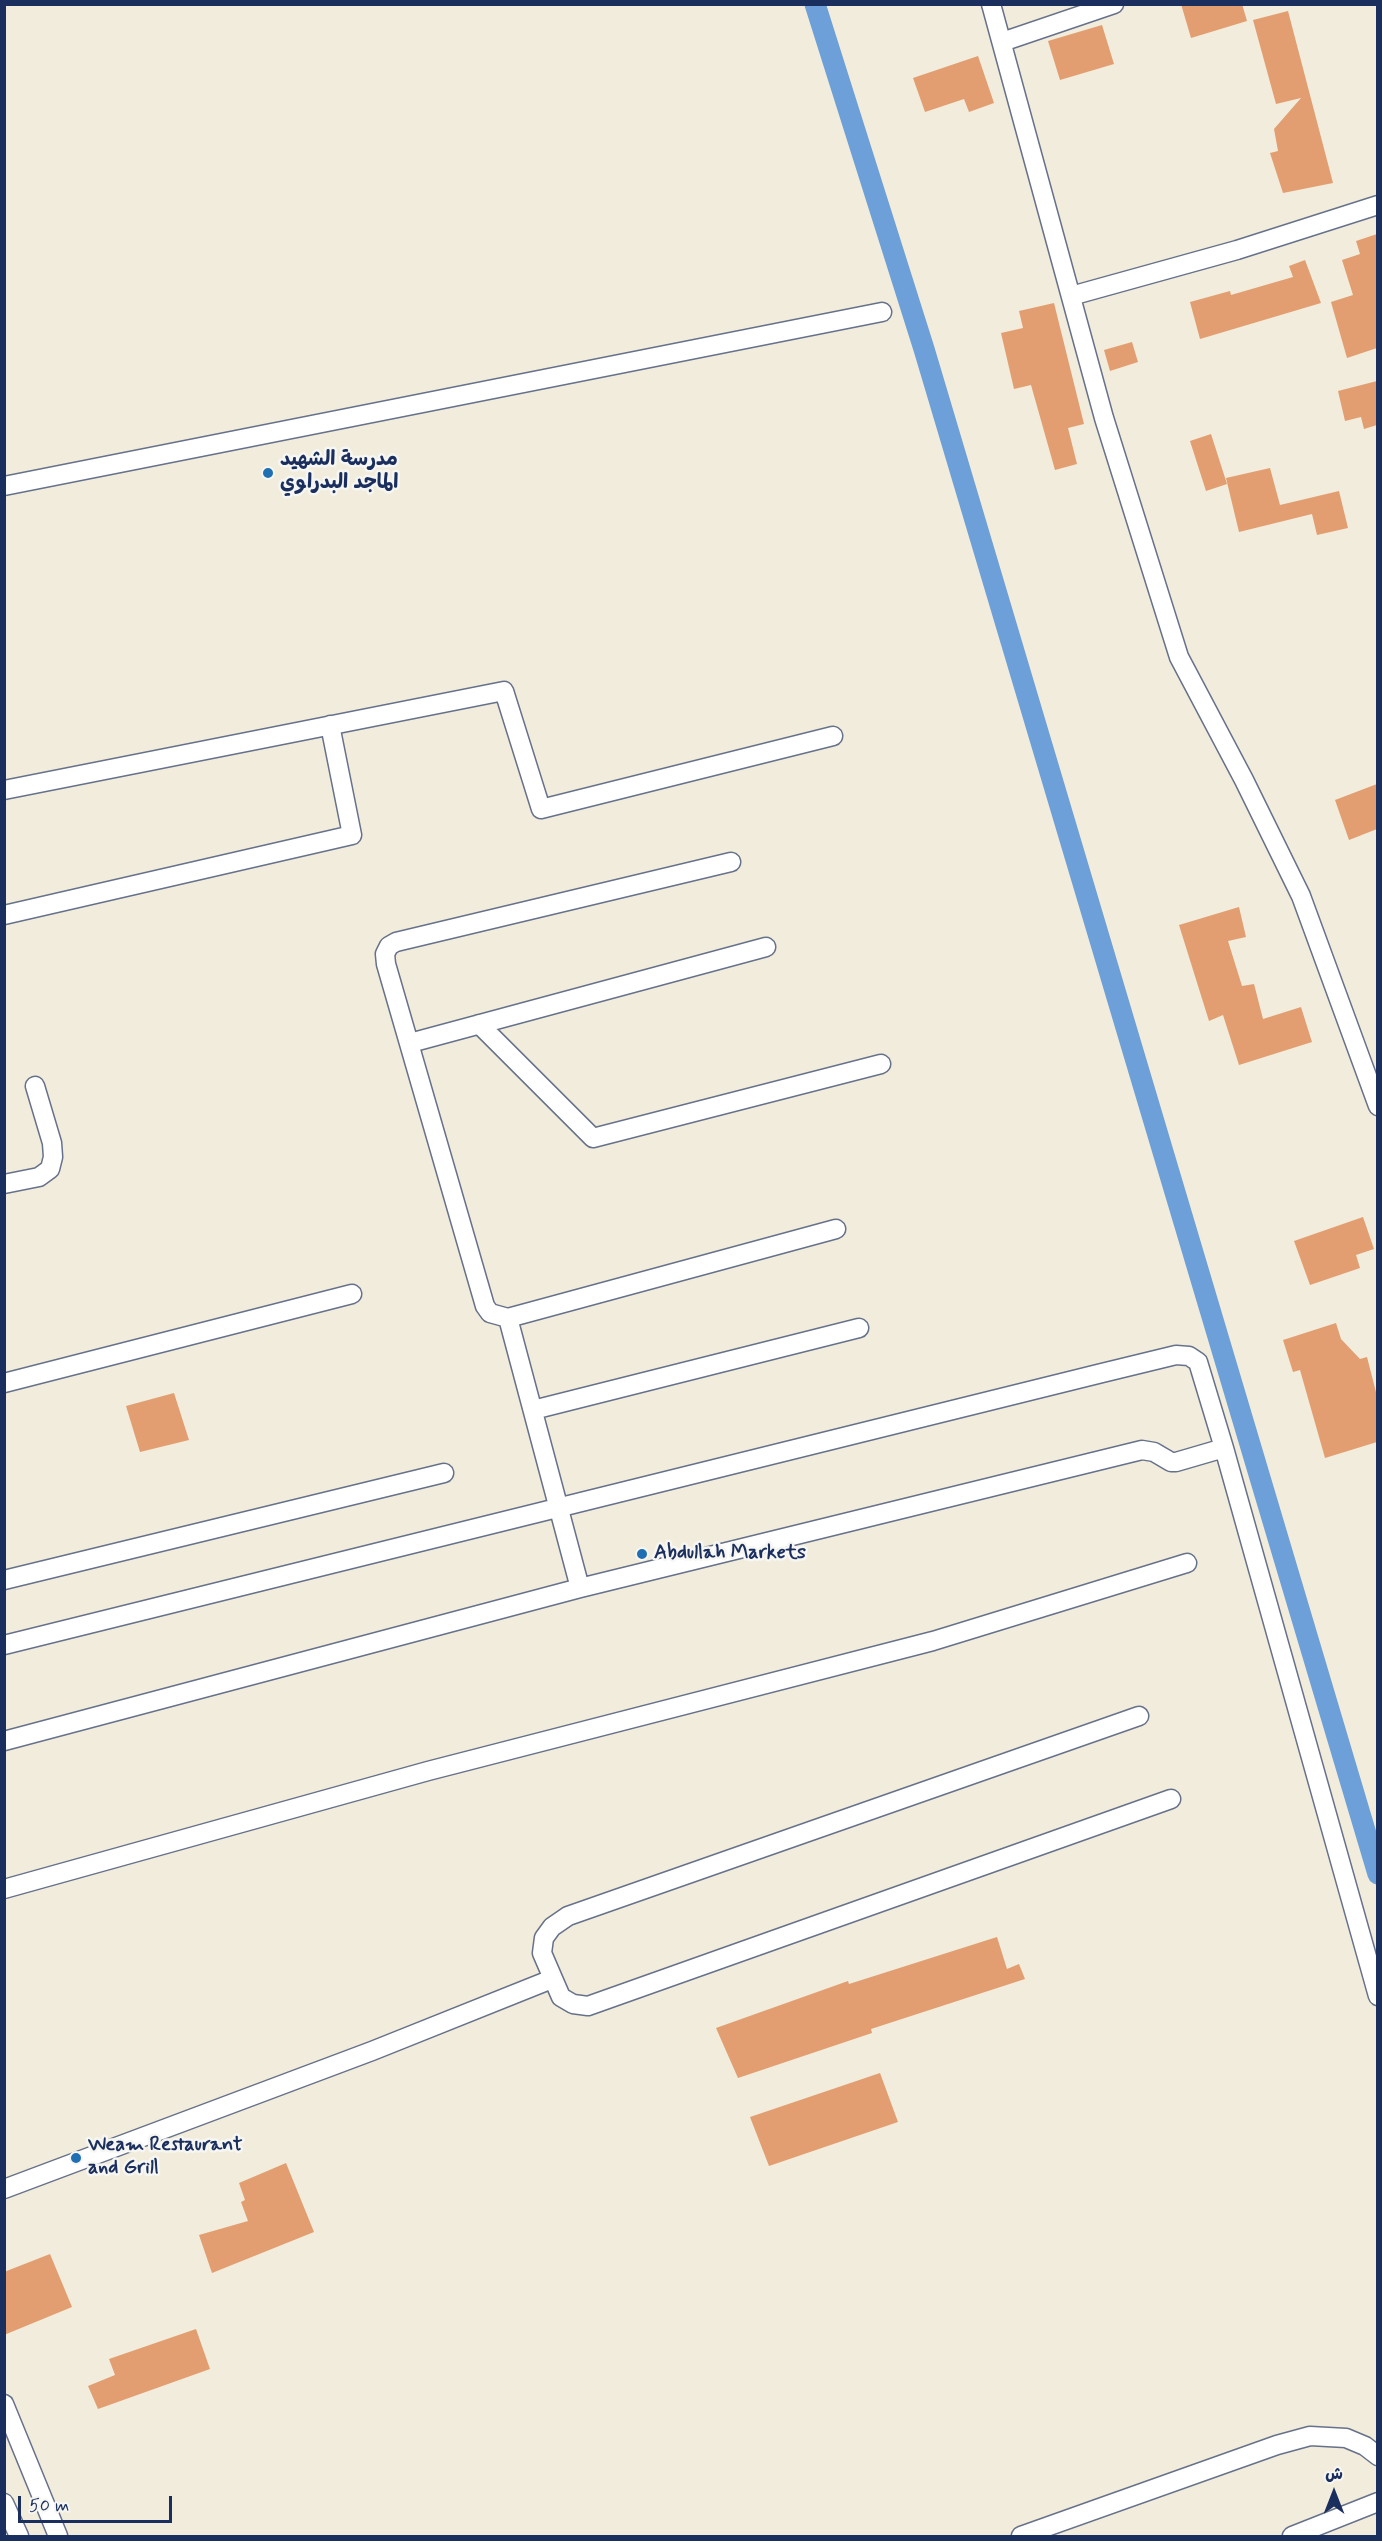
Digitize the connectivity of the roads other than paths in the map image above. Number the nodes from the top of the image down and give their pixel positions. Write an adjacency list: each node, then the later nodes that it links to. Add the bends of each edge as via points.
1 (991, 4): 3 (street)
2 (1114, 4): 3 (street)
3 (1002, 42): 5 (street)
4 (1377, 205): 5 (street, via 1237,250)
5 (1071, 296): 18 (street, via 1104,418 1179,657 1301,896)
6 (882, 312): 7 (street)
7 (4, 486)
8 (330, 725): 9 (street, via 504,691 542,810); 10 (street); 12 (street, via 352,835)
9 (833, 736)
10 (4, 790)
11 (731, 862): 15 (street, via 396,942 385,954 386,964)
12 (4, 915)
13 (766, 947): 14 (street)
14 (479, 1024): 15 (street); 16 (street, via 593,1138)
15 (410, 1043): 22 (street, via 485,1306 490,1313)
16 (881, 1064)
17 (35, 1086): 19 (street, via 54,1157 50,1169 39,1177)
18 (1377, 1106)
19 (4, 1185)
20 (836, 1229): 22 (street)
21 (352, 1294): 24 (street)
22 (508, 1318): 25 (street)
23 (859, 1328): 25 (street)
24 (4, 1383)
25 (533, 1410): 28 (street)
26 (1224, 1448): 28 (street, via 1198,1362 1176,1355); 31 (street, via 1176,1462 1142,1450); 38 (street)
27 (444, 1473): 30 (street)
28 (559, 1506): 31 (street); 32 (street)
29 (1187, 1563): 36 (street, via 933,1641 428,1771)
30 (4, 1580)
31 (580, 1588): 34 (street)
32 (4, 1645)
33 (1139, 1716): 37 (street, via 568,1916 544,1938 542,1953)
34 (4, 1741)
35 (1171, 1798): 37 (street, via 610,2000 588,2006 573,2004 561,1997)
36 (4, 1889)
37 (552, 1979): 39 (street)
38 (1377, 1996)
39 (4, 2189)
40 (4, 2404): 45 (street)
41 (1377, 2456): 46 (street, via 1347,2438 1310,2436)
42 (1377, 2502): 47 (street)
43 (4, 2503): 44 (street)
44 (19, 2536)
45 (58, 2536)
46 (1021, 2536)
47 (1292, 2536)

